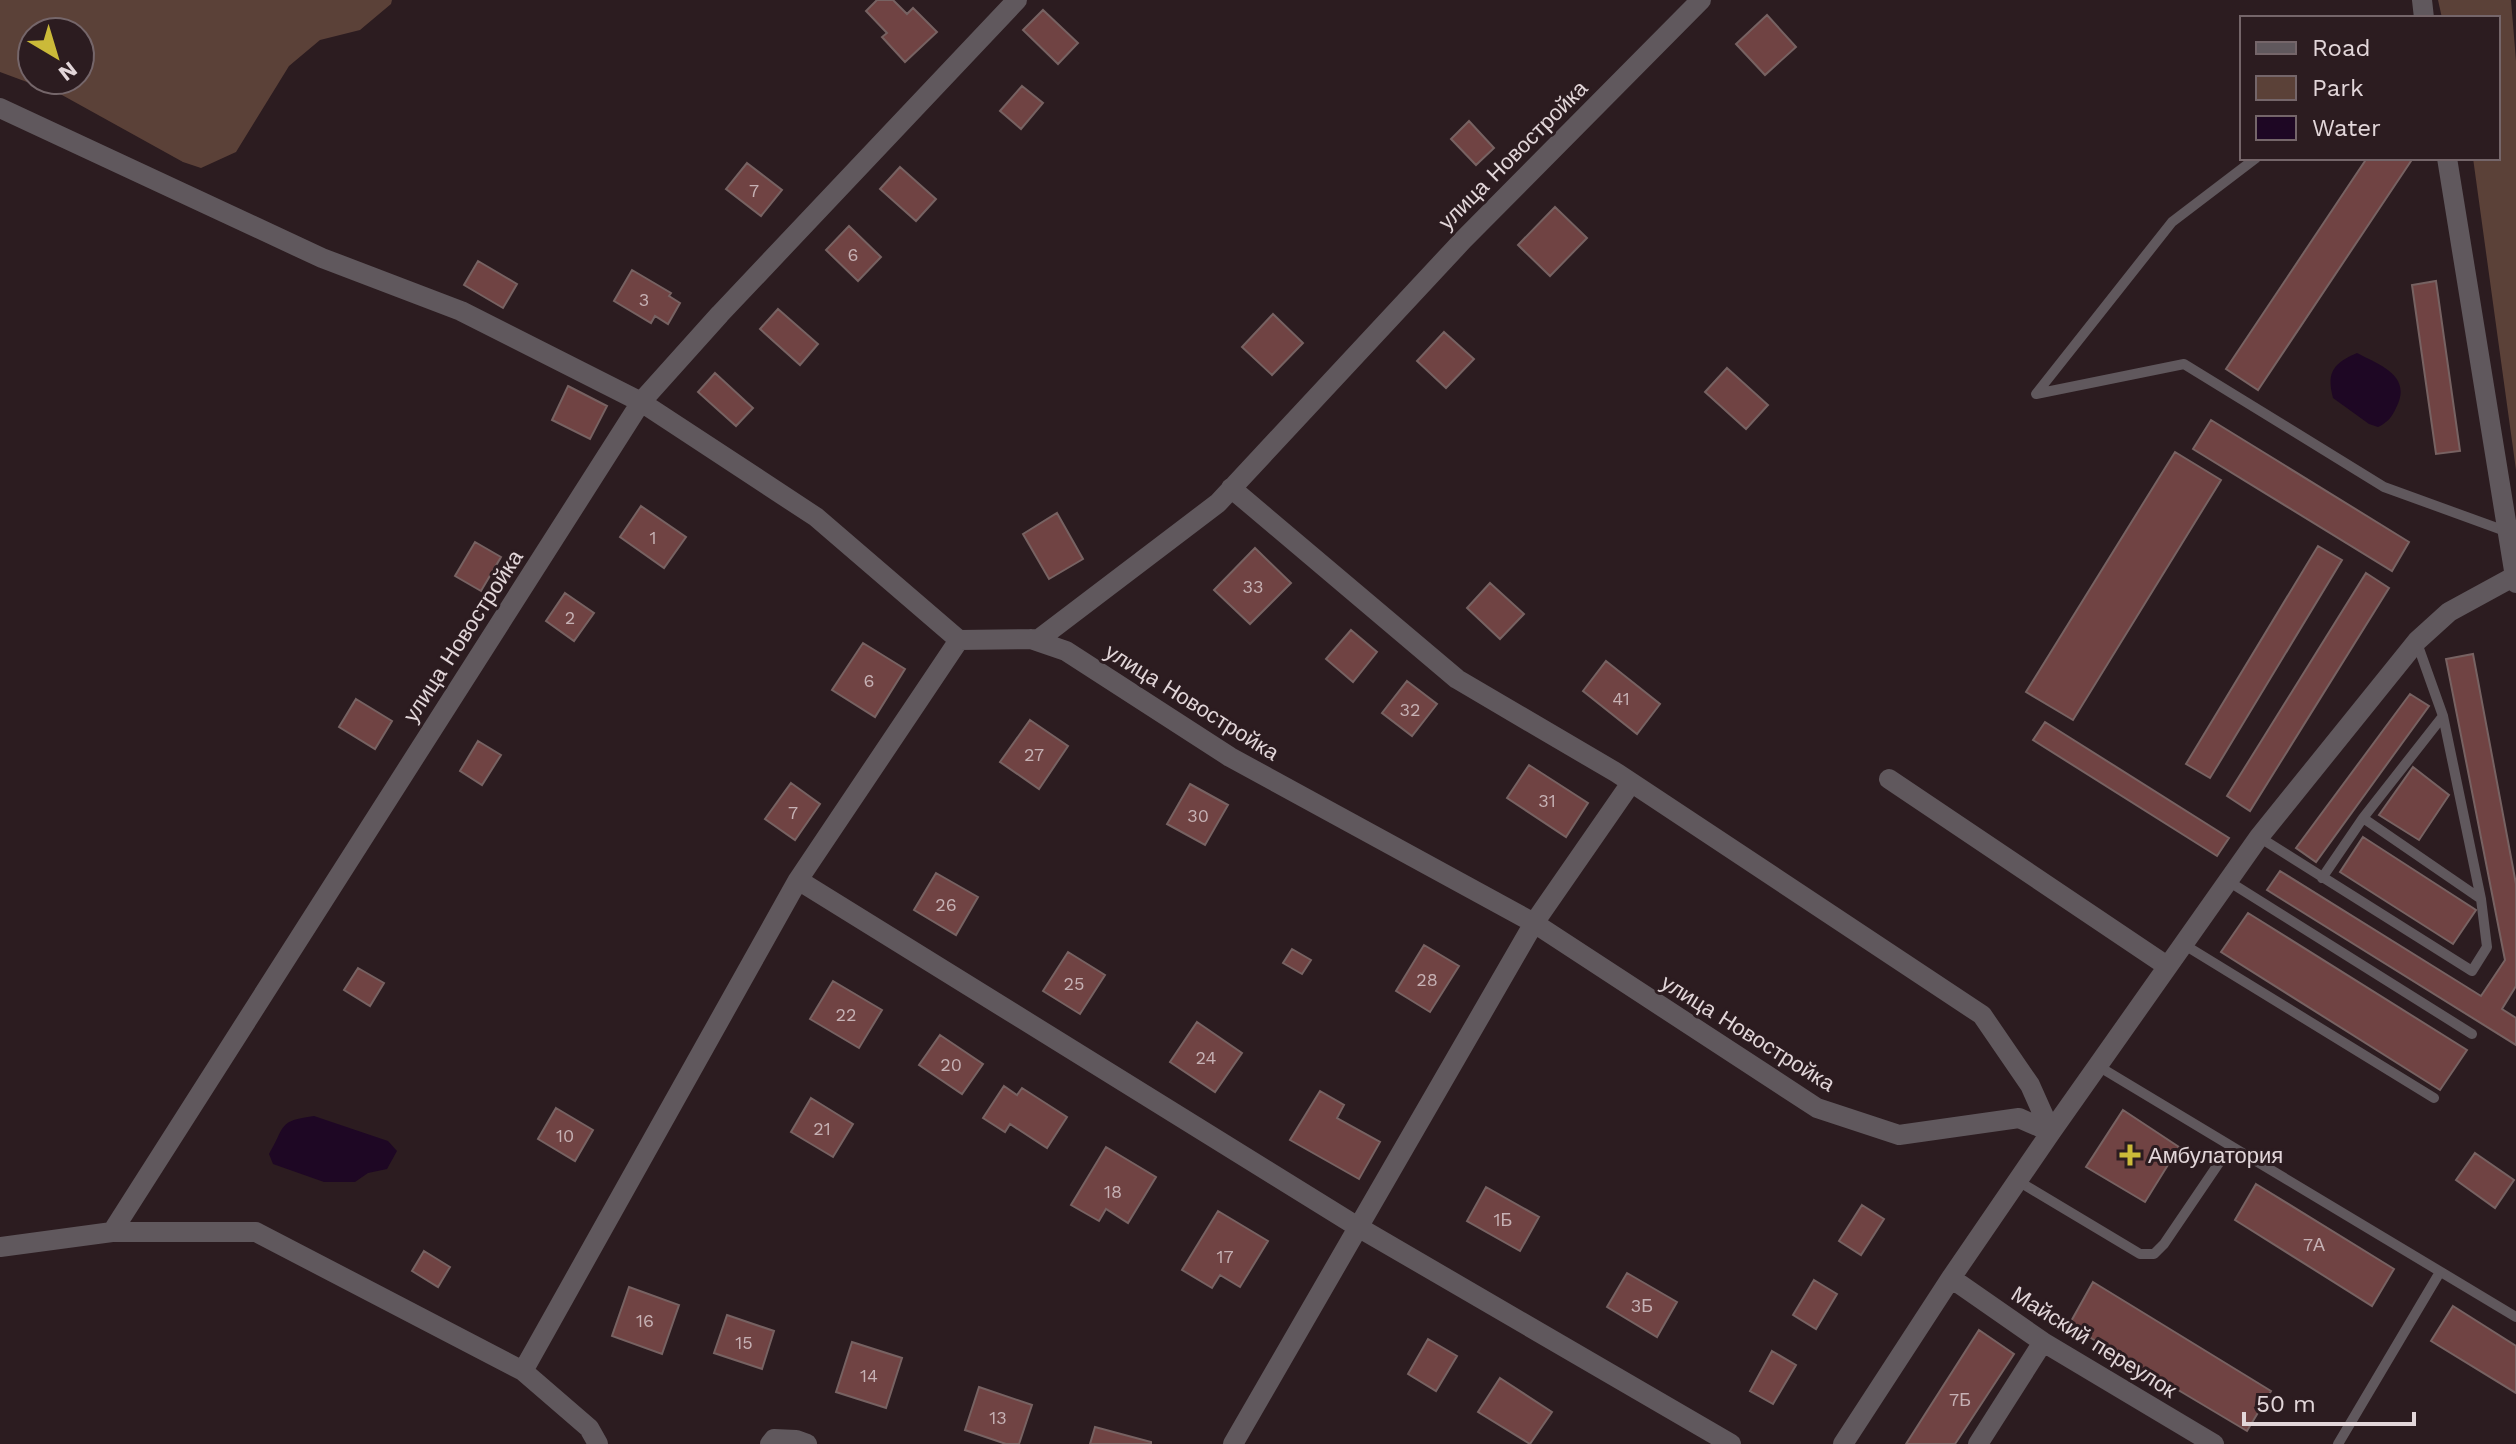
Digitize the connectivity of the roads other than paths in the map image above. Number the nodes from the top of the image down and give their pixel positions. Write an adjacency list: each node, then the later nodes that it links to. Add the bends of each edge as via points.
1 (1017, 0): 6 (street, улица Новостройка)
2 (1701, 0): 7 (street, улица Новостройка, via 1463,240)
3 (0, 108): 6 (street, via 322,258 461,311)
4 (2253, 160): 8 (lane, via 2172,222 2036,394 2184,364 2384,487)
5 (2447, 160): 8 (street)
6 (641, 402): 11 (street, via 816,517); 32 (street, улица Новостройка)
7 (1231, 488): 10 (street, улица Новостройка, via 1055,628); 15 (street, via 1457,679)
8 (2508, 532): 9 (street)
9 (2515, 580): 12 (street, via 2449,612)
10 (1031, 639): 11 (street, улица Новостройка); 22 (street, улица Новостройка, via 1066,651 1230,757)
11 (959, 640): 19 (street)
12 (2417, 641): 13 (lane); 17 (street)
13 (2443, 716): 16 (lane); 21 (lane)
14 (1889, 779): 24 (street)
15 (1631, 783): 22 (street); 28 (street, via 1982,1015 2030,1085)
16 (2363, 818): 18 (lane); 21 (lane)
17 (2259, 837): 18 (lane); 20 (street)
18 (2322, 878): 21 (lane, via 2472,971 2487,947)
19 (798, 880): 31 (street); 38 (street)
20 (2228, 881): 23 (street); 25 (lane)
21 (2481, 899)
22 (1534, 923): 28 (street, улица Новостройка, via 1817,1108 1899,1135 2019,1118); 31 (street)
23 (2183, 944): 24 (street); 27 (lane)
24 (2167, 966): 26 (street)
25 (2472, 1034)
26 (2098, 1066): 28 (street); 29 (lane)
27 (2434, 1098)
28 (2051, 1132): 30 (street)
29 (2246, 1155): 30 (lane, via 2221,1160 2154,1254 2140,1254); 34 (lane)
30 (2018, 1181): 35 (street)
31 (1358, 1227): 42 (street); 43 (street)
32 (112, 1232): 33 (street); 38 (street, via 256,1232)
33 (0, 1247)
34 (2440, 1272): 36 (lane); 47 (lane)
35 (1951, 1278): 37 (street, Майский переулок); 44 (street)
36 (2516, 1317)
37 (2043, 1342): 45 (street); 46 (street, Майский переулок)
38 (523, 1371): 39 (street, via 589,1428)
39 (598, 1444)
40 (770, 1444): 41 (street, via 774,1439)
41 (807, 1444)
42 (1233, 1444)
43 (1731, 1444)
44 (1843, 1444)
45 (1978, 1444)
46 (2214, 1444)
47 (2338, 1444)

